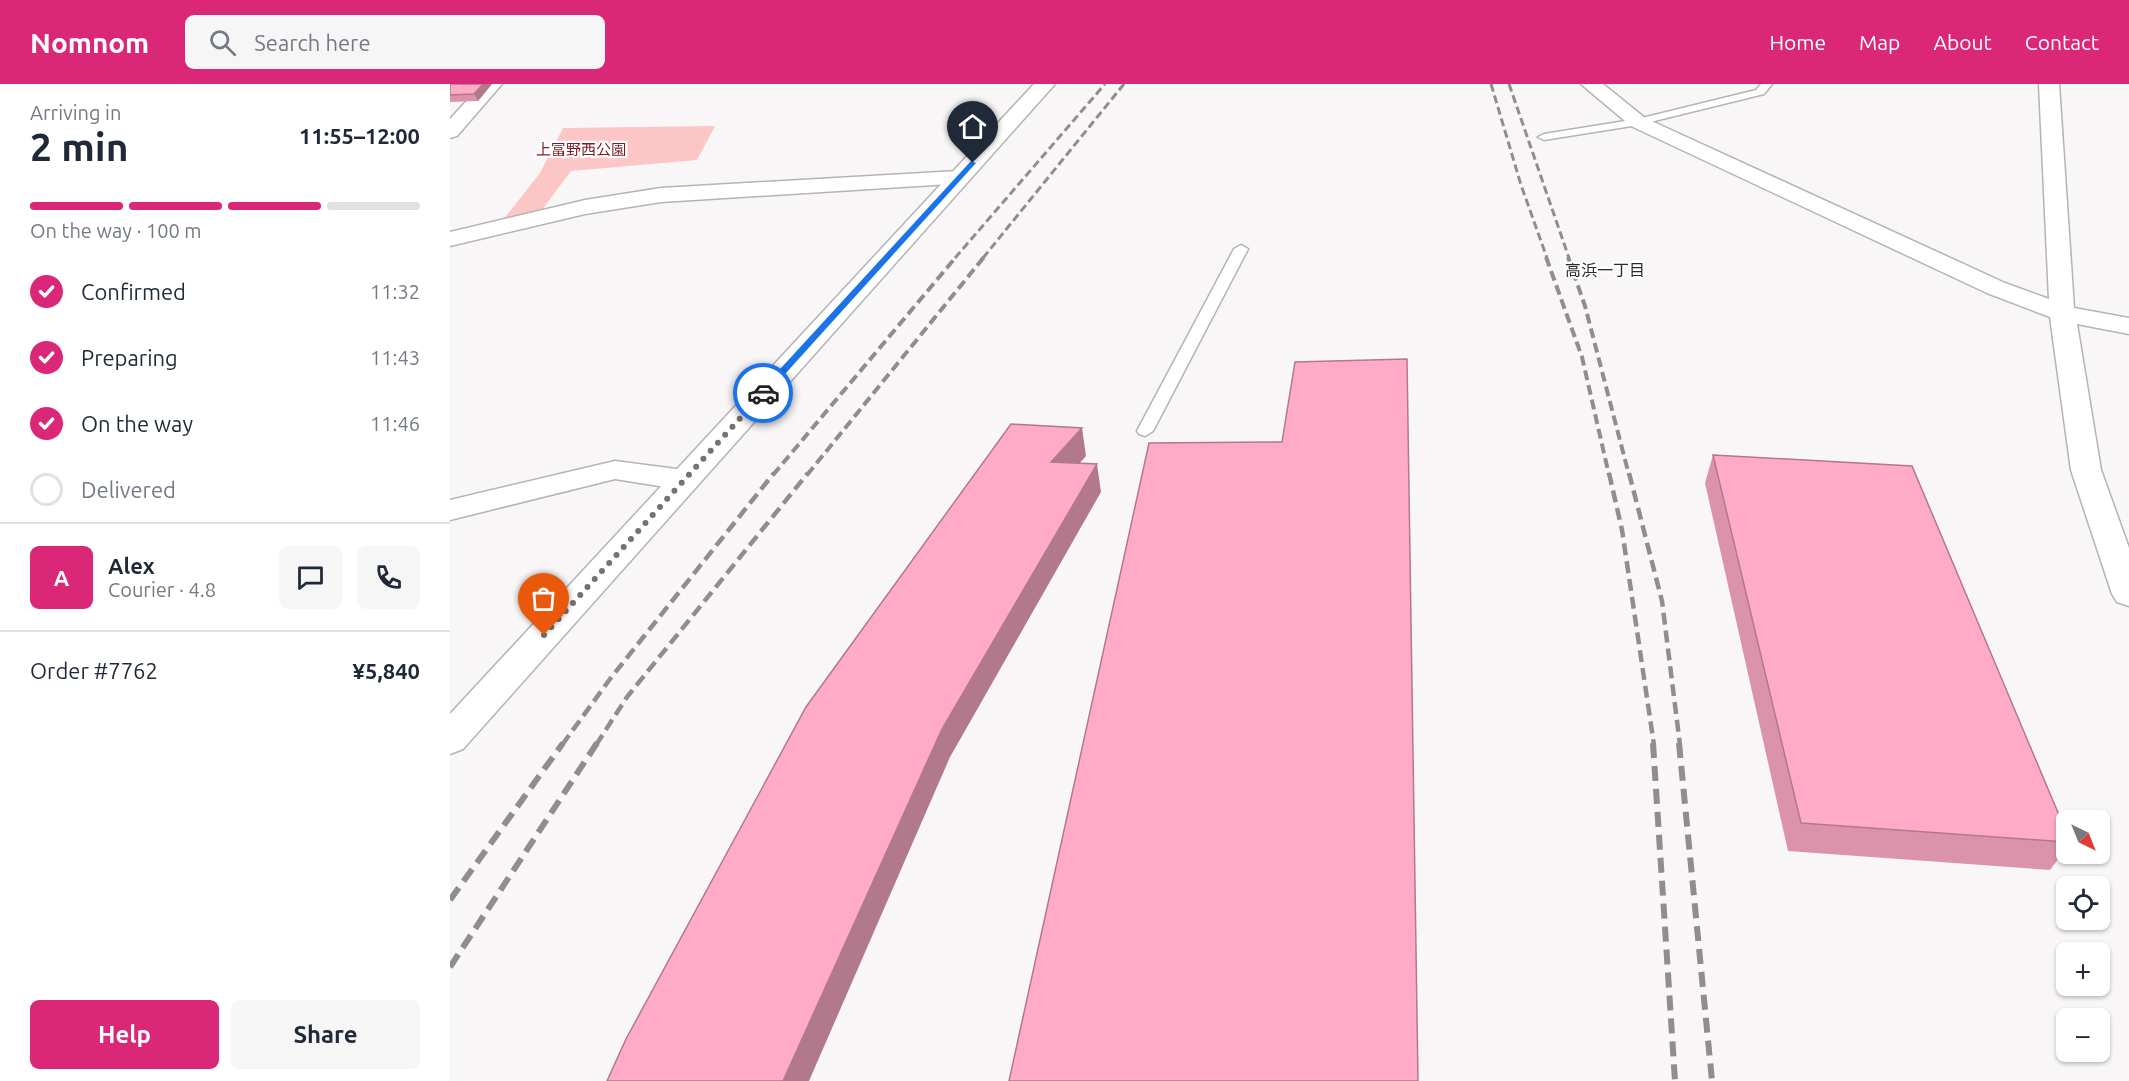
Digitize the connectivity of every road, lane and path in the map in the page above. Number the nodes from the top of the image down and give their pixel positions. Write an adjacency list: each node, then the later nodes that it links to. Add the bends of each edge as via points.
1 (492, 84): 7 (main road)
2 (1045, 84): 9 (main road)
3 (1591, 84): 6 (main road)
4 (1767, 84): 6 (lane, via 1760,92)
5 (2049, 84): 12 (main road)
6 (1638, 122): 8 (lane); 12 (main road, via 1996,288)
7 (450, 132)
8 (1544, 137)
9 (958, 178): 10 (main road, via 661,195 585,207); 15 (main road)
10 (450, 240)
11 (1241, 249): 14 (lane)
12 (2062, 313): 13 (main road); 17 (main road, via 2086,470)
13 (2129, 326)
14 (1145, 431)
15 (684, 480): 16 (main road, via 615,470); 18 (main road)
16 (450, 510)
17 (2129, 594)
18 (450, 739)

